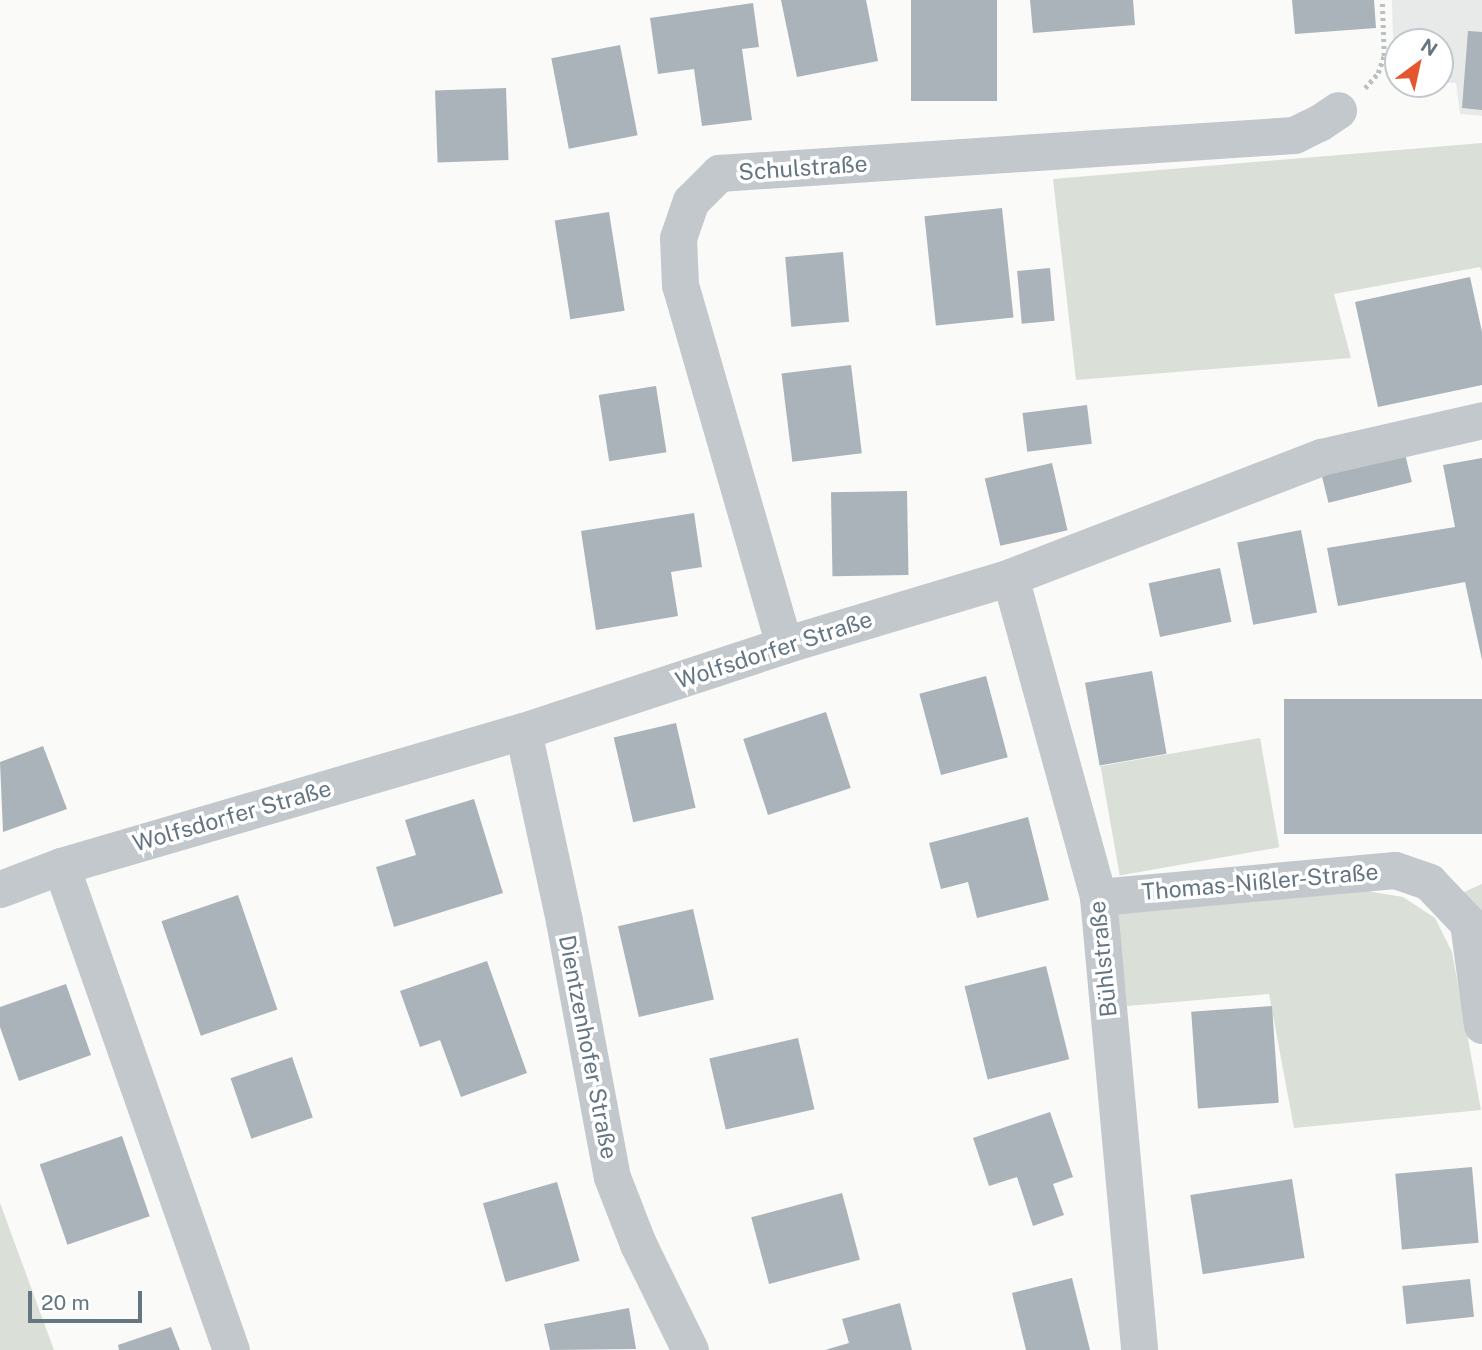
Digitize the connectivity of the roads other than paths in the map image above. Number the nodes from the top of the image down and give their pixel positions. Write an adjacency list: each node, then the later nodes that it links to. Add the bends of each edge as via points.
1 (1338, 110): 4 (street, Schulstraße, via 1294,135 719,173 691,201 678,238 680,285)
2 (1482, 420): 3 (street, Wolfsdorfer Straße, via 1321,457)
3 (1010, 578): 4 (street, Wolfsdorfer Straße); 8 (street, Bühlstraße)
4 (784, 645): 5 (street, Wolfsdorfer Straße)
5 (523, 732): 6 (street, Wolfsdorfer Straße); 11 (street, Dientzenhofer Straße, via 612,1177 638,1244)
6 (61, 866): 7 (street, Wolfsdorfer Straße); 10 (street)
7 (0, 889)
8 (1098, 897): 9 (street, Thomas-Nißler-Straße, via 1395,870 1429,883 1468,923); 12 (street, Bühlstraße)
9 (1482, 1025)
10 (231, 1350)
11 (690, 1350)
12 (1139, 1350)

